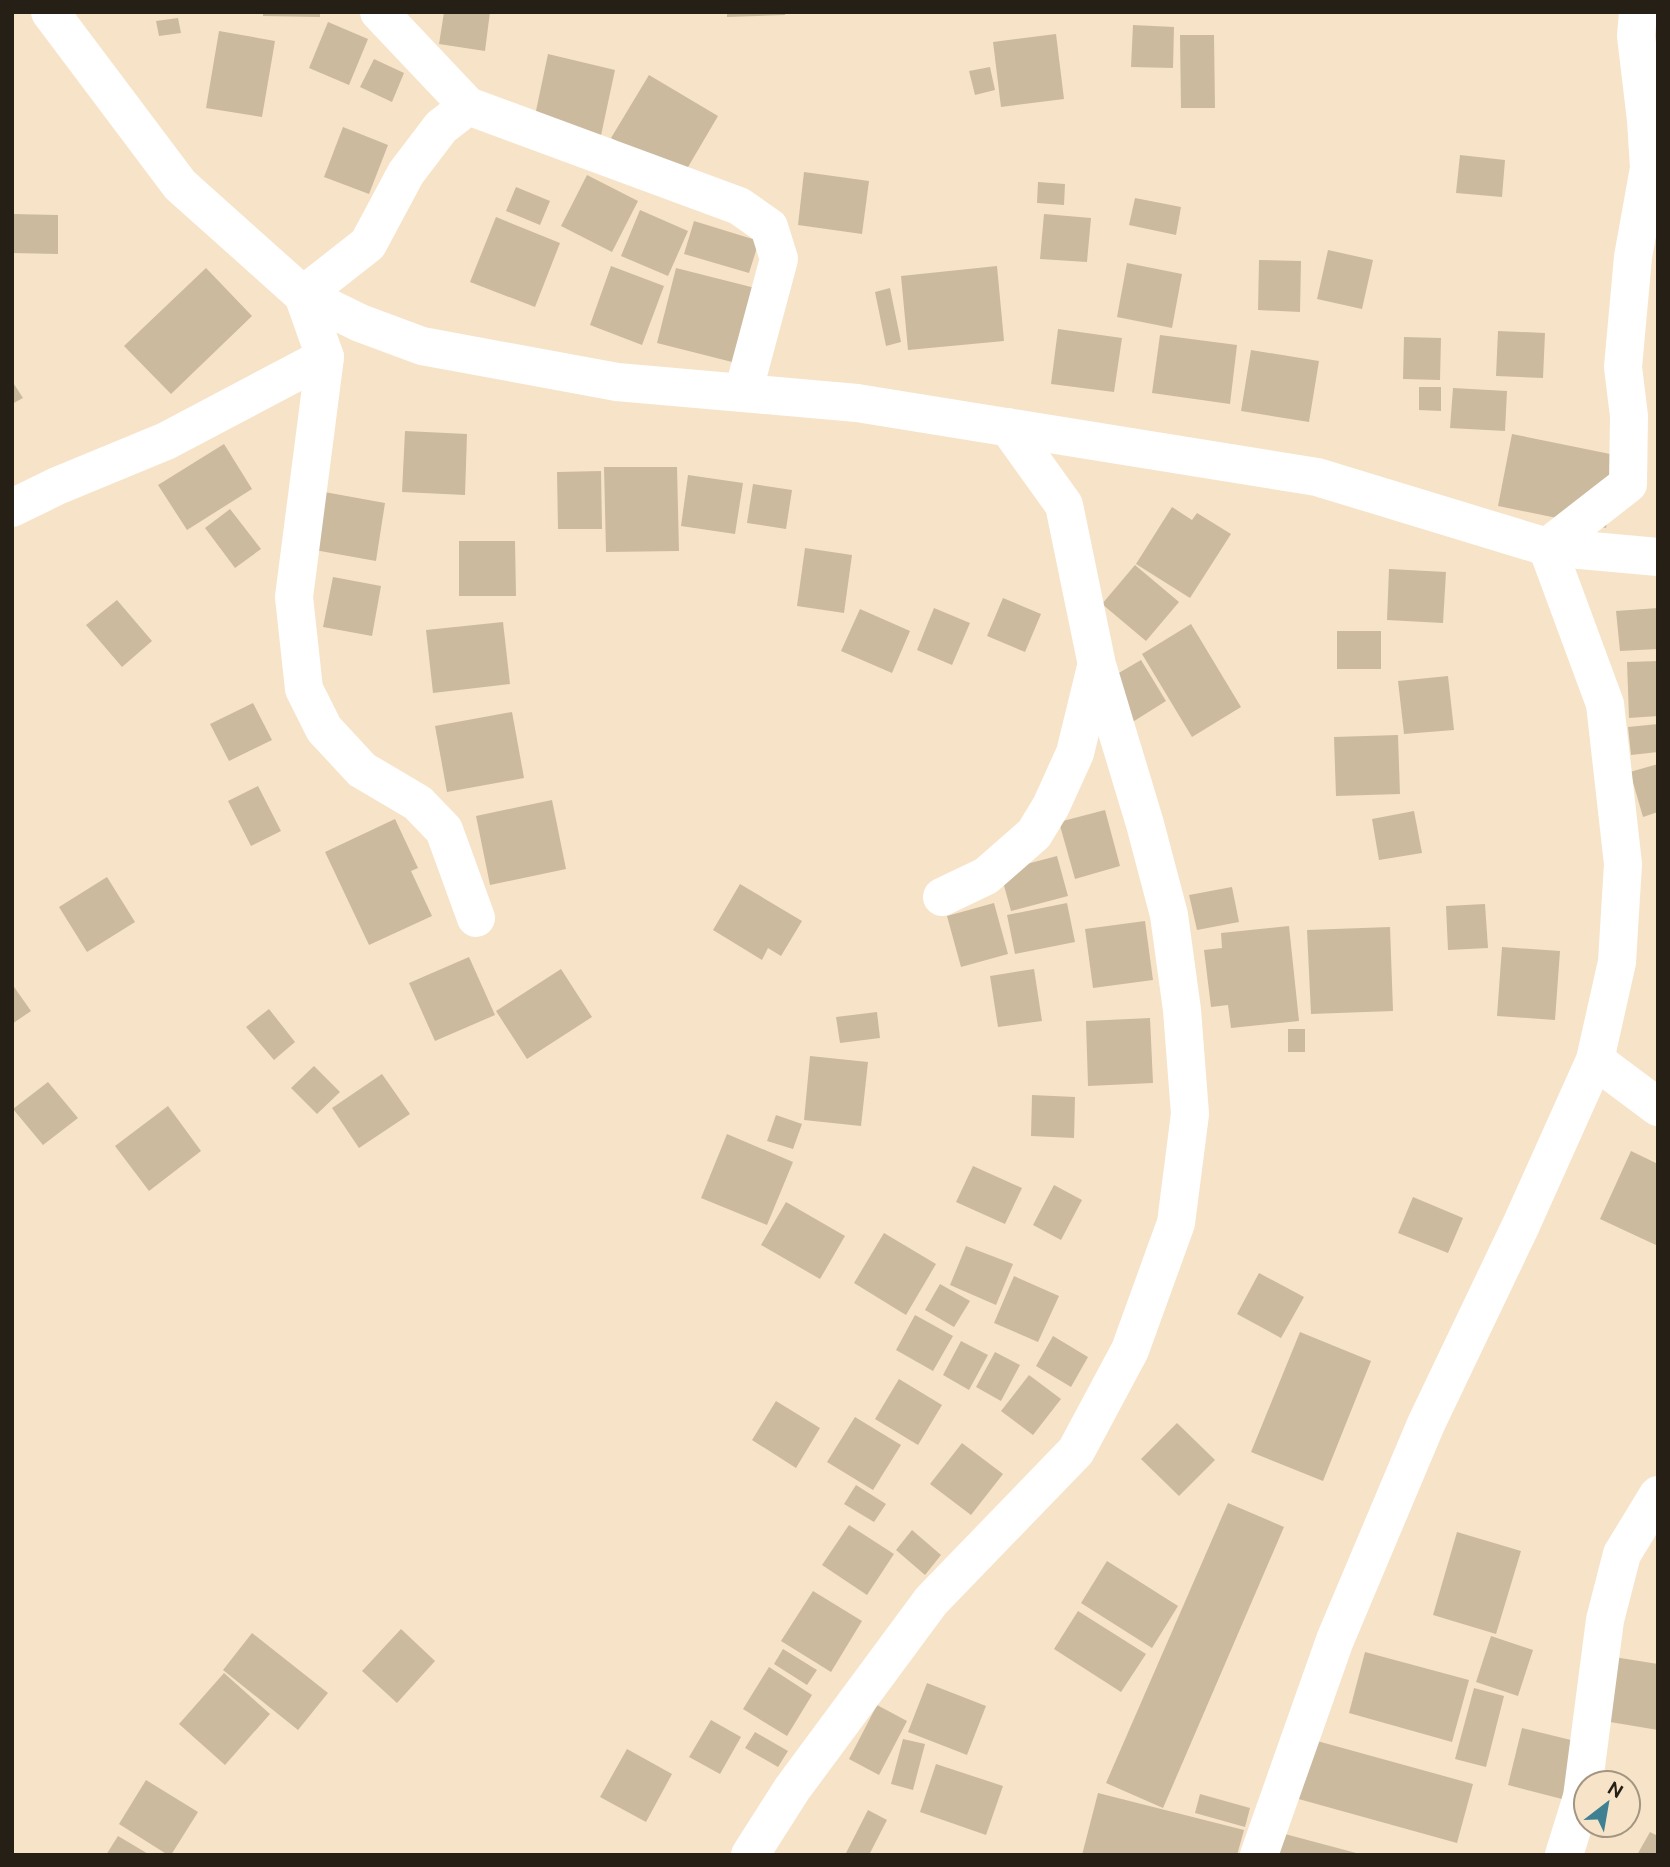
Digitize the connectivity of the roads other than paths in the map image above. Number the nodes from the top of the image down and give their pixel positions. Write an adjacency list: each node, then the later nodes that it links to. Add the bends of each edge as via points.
1 (50, 12): 5 (street, via 180,185)
2 (379, 12): 4 (street)
3 (1638, 12): 10 (street, via 1636,36 1649,168 1633,257 1623,367 1629,416 1628,484)
4 (468, 106): 5 (street, via 441,127 406,173 368,244); 7 (street, via 738,206 769,227 779,259)
5 (303, 295): 6 (street); 7 (street, via 422,346 617,382)
6 (325, 357): 9 (street, via 166,441); 14 (street, via 294,597 303,690 324,729 362,770 418,803 444,830)
7 (743, 393): 8 (street, via 857,403)
8 (1008, 427): 10 (street, via 1317,477); 12 (street, via 1064,505)
9 (12, 508)
10 (1547, 547): 11 (street); 15 (street, via 1605,704 1623,864 1617,962)
11 (1658, 557)
12 (1097, 665): 13 (street, via 1075,753 1034,834 986,876); 18 (street, via 1169,915 1190,1114 1176,1223 1130,1350 1076,1451 931,1601 792,1789)
13 (942, 897)
14 (476, 919)
15 (1595, 1060): 16 (street); 19 (street, via 1426,1423 1335,1640)
16 (1658, 1107)
17 (1658, 1495): 20 (street, via 1622,1554 1605,1620 1582,1797)
18 (750, 1855)
19 (1259, 1855)
20 (1564, 1855)

